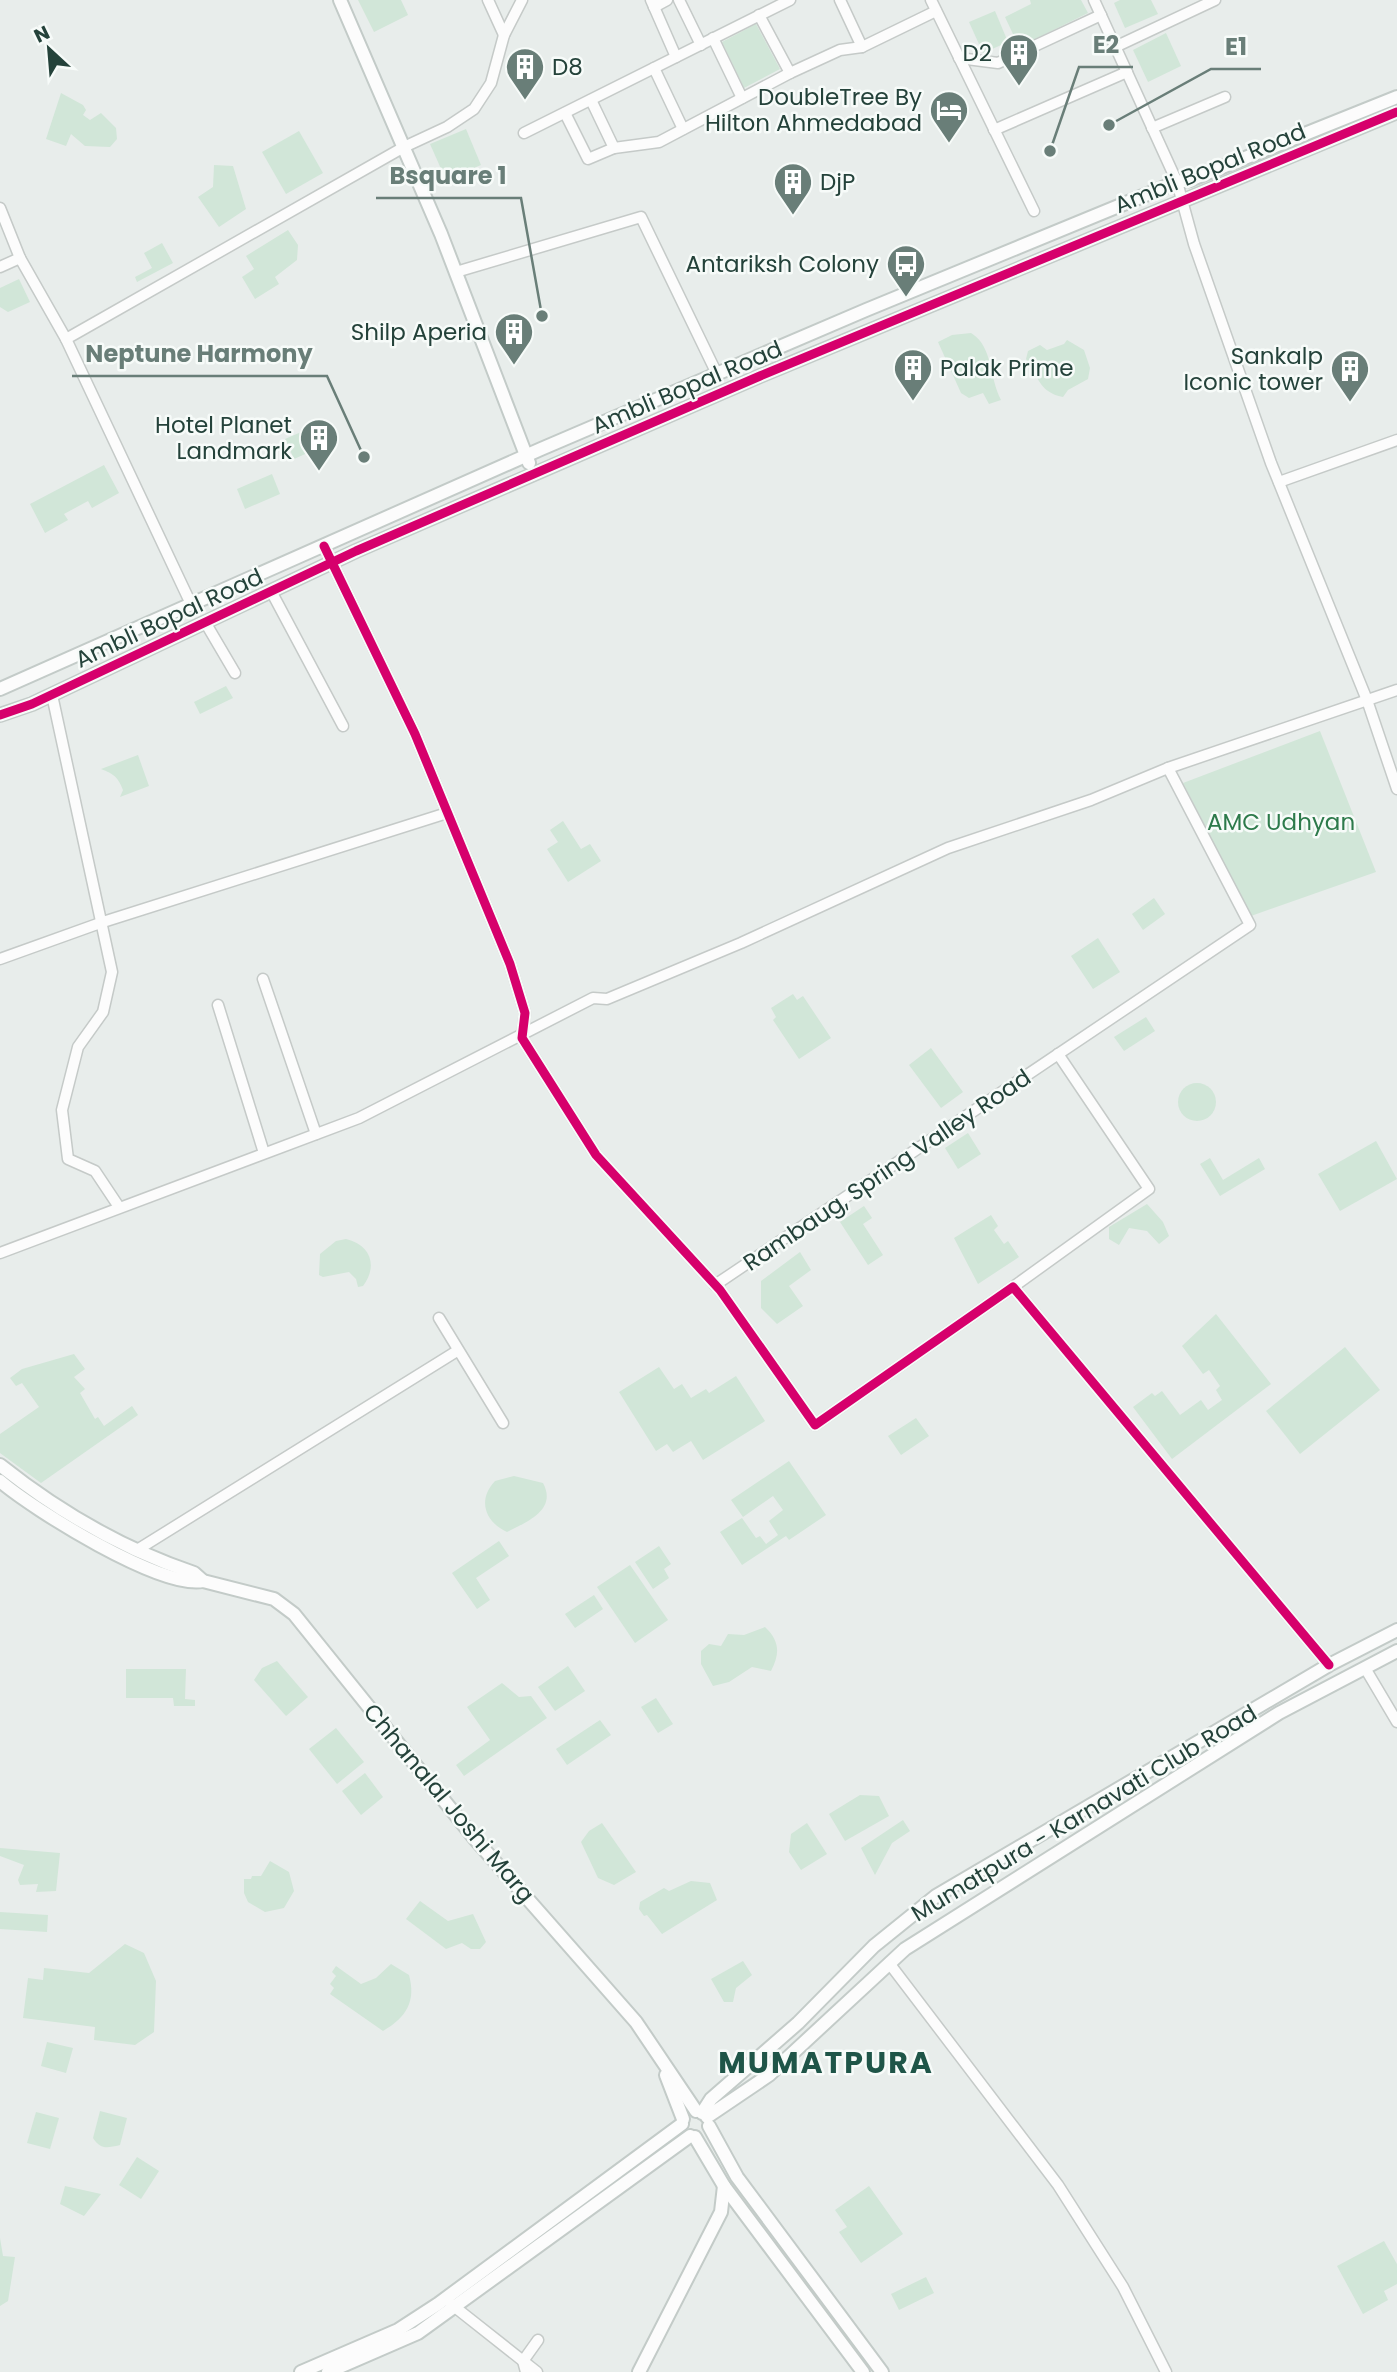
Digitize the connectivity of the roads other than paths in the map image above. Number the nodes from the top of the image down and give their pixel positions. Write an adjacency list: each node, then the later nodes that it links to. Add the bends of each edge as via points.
1 (340, 0): 35 (street)
2 (488, 0): 15 (street)
3 (522, 0): 15 (street)
4 (667, 0): 11 (street)
5 (679, 0): 17 (street)
6 (790, 0): 13 (street)
7 (840, 0): 18 (street)
8 (931, 0): 12 (street)
9 (1094, 0): 14 (street)
10 (1215, 0): 19 (street)
11 (653, 3): 20 (street)
12 (936, 11): 18 (street); 21 (street)
13 (759, 15): 16 (street); 24 (street)
14 (1101, 15): 19 (street); 21 (street, via 999,62)
15 (504, 35): 35 (street, via 491,83 474,109)
16 (713, 38): 17 (street); 27 (street)
17 (701, 45): 20 (street)
18 (862, 47): 24 (street, via 840,50)
19 (1115, 47): 23 (street)
20 (676, 57): 22 (street)
21 (959, 58): 33 (street)
22 (654, 68): 28 (street); 32 (street)
23 (1127, 72): 31 (street); 33 (street)
24 (790, 73): 27 (street)
25 (1226, 97): 31 (street)
26 (1397, 97): 37 (street, Ambli Bopal Road)
27 (742, 98): 32 (street)
28 (591, 100): 30 (street); 36 (street)
29 (1397, 112): 38 (street, Ambli Bopal Road)
30 (565, 113): 34 (street); 36 (street, via 588,159)
31 (1152, 128): 37 (street)
32 (682, 129): 36 (street, via 659,142)
33 (994, 130): 40 (street)
34 (524, 133)
35 (404, 147): 43 (street); 44 (street)
36 (614, 148)
37 (1177, 182): 38 (street); 45 (street, Ambli Bopal Road)
38 (1180, 201): 48 (street, Ambli Bopal Road, via 877,325); 49 (street)
39 (0, 208): 41 (street)
40 (1034, 211)
41 (20, 258): 42 (street); 44 (street)
42 (0, 268)
43 (456, 272): 45 (street, via 641,217); 47 (street)
44 (66, 340): 53 (street)
45 (717, 374): 47 (street, Ambli Bopal Road)
46 (1397, 440): 49 (street)
47 (526, 456): 48 (street); 50 (street, Ambli Bopal Road)
48 (534, 474): 51 (street, Ambli Bopal Road)
49 (1279, 482): 59 (street)
50 (324, 546): 51 (street); 53 (street, Ambli Bopal Road)
51 (333, 562): 52 (street, Ambli Bopal Road); 64 (street, via 405,712)
52 (271, 591): 54 (street, Ambli Bopal Road); 61 (street)
53 (191, 604): 56 (street, Ambli Bopal Road)
54 (205, 622): 55 (street); 58 (street, Ambli Bopal Road)
55 (235, 673)
56 (0, 689)
57 (1397, 690): 59 (street)
58 (52, 695): 60 (street, Ambli Bopal Road); 65 (street)
59 (1367, 701): 62 (street); 63 (street)
60 (0, 715)
61 (343, 726)
62 (1168, 768): 69 (street, via 1091,800 948,848 729,948 607,999 593,998); 70 (street, Rambaug, Spring Valley Road, via 1250,925)
63 (1397, 789)
64 (447, 813): 65 (street); 69 (street, via 521,992 525,1013)
65 (103, 922): 66 (street); 73 (street, via 112,972 109,986 103,1012 78,1047 62,1110 68,1159 95,1171)
66 (0, 959)
67 (263, 979): 71 (street)
68 (218, 1004): 72 (street)
69 (522, 1038): 71 (street, via 359,1118); 75 (street, via 596,1155)
70 (1058, 1054): 75 (street, Rambaug, Spring Valley Road); 76 (street, via 1149,1189)
71 (316, 1134): 72 (street)
72 (264, 1153): 73 (street)
73 (119, 1207): 74 (street)
74 (0, 1253)
75 (715, 1285): 76 (street, via 815,1425)
76 (1013, 1287): 86 (street)
77 (439, 1318): 78 (street)
78 (457, 1350): 79 (street); 82 (street)
79 (503, 1423)
80 (0, 1465): 82 (street, Chhanalal Joshi Marg, via 84,1524)
81 (0, 1481): 83 (street, Chhanalal Joshi Marg, via 124,1558 190,1583)
82 (136, 1550): 83 (street, Chhanalal Joshi Marg)
83 (203, 1581): 90 (street, Chhanalal Joshi Marg, via 274,1600 294,1614 475,1839 636,2022)
84 (1397, 1630): 86 (street, Mumatpura - Karnavati Club Road)
85 (1397, 1651): 87 (street, Mumatpura - Karnavati Club Road)
86 (1329, 1665): 91 (street, Mumatpura - Karnavati Club Road, via 936,1896 874,1946 798,2023 711,2099)
87 (1364, 1668): 88 (street); 89 (street, Mumatpura - Karnavati Club Road, via 1279,1713)
88 (1397, 1722)
89 (889, 1963): 91 (street, Mumatpura - Karnavati Club Road, via 769,2075); 104 (street, via 1058,2185 1124,2287)
90 (666, 2068): 91 (street, Chhanalal Joshi Marg); 92 (street, Chhanalal Joshi Marg)
91 (703, 2117): 92 (street); 93 (street, via 704,2135); 103 (street, Chhanalal Joshi Marg, via 737,2177)
92 (683, 2122): 93 (street, Chhanalal Joshi Marg); 95 (street)
93 (692, 2137): 94 (street, Chhanalal Joshi Marg); 95 (street)
94 (724, 2186): 101 (street, via 721,2212); 102 (street, Chhanalal Joshi Marg)
95 (451, 2303): 97 (street); 98 (street); 99 (street, via 418,2333)
96 (538, 2340): 97 (street)
97 (525, 2367): 100 (street)
98 (301, 2372)
99 (328, 2372)
100 (537, 2372)
101 (639, 2372)
102 (863, 2372)
103 (881, 2372)
104 (1166, 2372)

